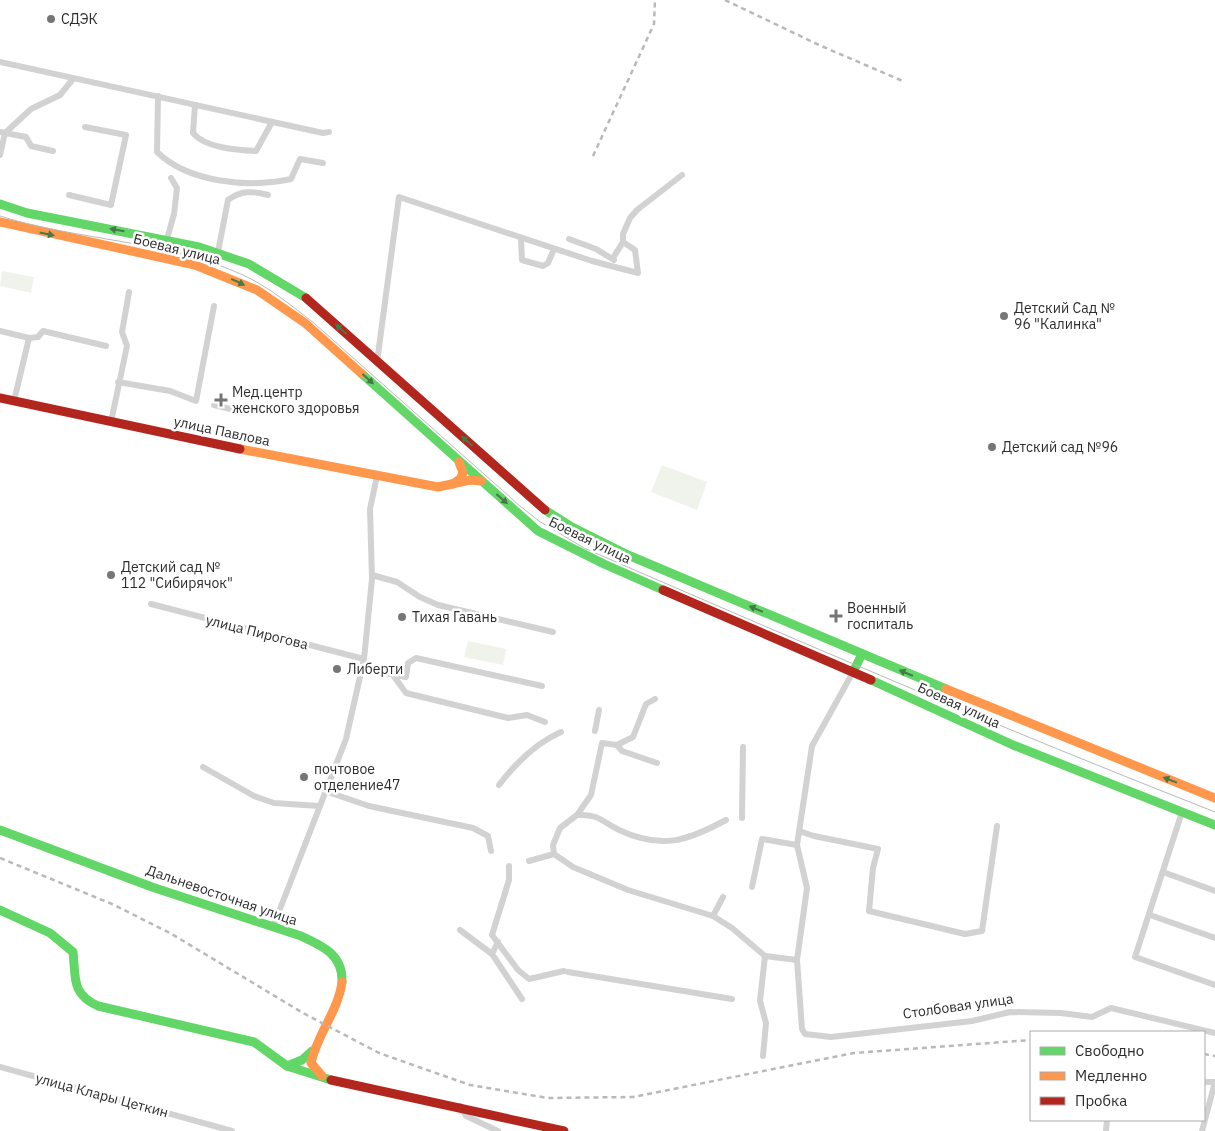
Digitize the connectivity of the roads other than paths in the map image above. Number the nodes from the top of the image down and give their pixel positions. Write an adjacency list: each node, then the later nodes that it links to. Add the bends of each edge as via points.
1 (0, 62): 2 (street)
2 (73, 79): 3 (street); 7 (street, via 60,94 31,109)
3 (158, 96): 4 (street); 11 (street, via 157,152 188,172 215,181 275,182 291,179 300,159)
4 (196, 105): 5 (street); 5 (street, via 193,133 199,140 238,150 256,151)
5 (272, 122): 8 (street)
6 (85, 126): 14 (street, via 126,135 111,205)
7 (2, 132): 9 (street, via 26,138 31,146); 10 (street)
8 (329, 132)
9 (53, 151)
10 (0, 155)
11 (323, 163)
12 (682, 175): 21 (street, via 637,210 622,234)
13 (170, 178): 19 (street, via 177,188)
14 (69, 195)
15 (268, 195): 23 (street, via 245,192 228,200)
16 (0, 204): 19 (main road, Боевая улица, one-way to 16, via 27,213)
17 (0, 222): 38 (main road, Боевая улица, one-way to 38, via 195,265 257,290 305,323)
18 (522, 238): 22 (street); 22 (street, via 522,260 543,266 548,263); 31 (street, via 399,197)
19 (167, 239): 23 (main road, Боевая улица)
20 (569, 239): 24 (street)
21 (623, 242): 24 (street); 25 (street, via 636,250 638,273)
22 (554, 249): 25 (street)
23 (218, 252): 31 (main road, Боевая улица, one-way to 23, via 300,293 250,264)
24 (613, 258): 25 (street)
25 (618, 268)
26 (129, 292): 32 (street, via 122,332 127,346)
27 (214, 306): 32 (street, via 196,400 170,391)
28 (0, 331): 29 (street)
29 (29, 338): 30 (street, via 38,337 43,331); 34 (street)
30 (106, 346)
31 (378, 362): 45 (main road, Боевая улица, one-way to 31, via 628,554 567,524 546,511)
32 (118, 382): 37 (street)
33 (0, 398): 34 (main road, улица Павлова)
34 (14, 401): 37 (main road, улица Павлова)
35 (214, 405): 36 (street)
36 (239, 411)
37 (111, 422): 39 (main road, улица Павлова)
38 (459, 462): 40 (main road, Боевая улица); 41 (main road, via 463,473 460,479 455,484)
39 (377, 476): 41 (main road, улица Павлова); 42 (street, via 370,509)
40 (480, 481): 41 (main road, улица Павлова, via 470,479 455,486); 48 (main road, Боевая улица, one-way to 48, via 538,531 570,548)
41 (438, 487)
42 (372, 575): 44 (street, via 397,582 420,598 438,605); 46 (street)
43 (151, 604): 46 (street, улица Пирогова)
44 (552, 632)
45 (862, 654): 48 (main road, Столбовая улица); 62 (main road, Боевая улица, one-way to 45)
46 (364, 660): 47 (street)
47 (362, 669): 49 (street); 61 (street, via 346,739)
48 (854, 672): 64 (main road, Боевая улица, via 1013,745); 71 (street, Столбовая улица, via 812,746)
49 (393, 675): 50 (street, via 406,677 408,663 416,658); 53 (street, via 406,693 508,718 528,715)
50 (542, 686)
51 (655, 699): 56 (street, via 646,704 633,737)
52 (599, 710): 54 (street)
53 (545, 722)
54 (595, 731)
55 (561, 732): 60 (street, via 528,754)
56 (617, 745): 58 (street, via 622,751); 65 (street, via 602,743 591,796)
57 (743, 747): 66 (street)
58 (657, 763)
59 (203, 767): 63 (street, via 254,796 274,803)
60 (499, 785)
61 (325, 791): 63 (street); 73 (street, via 369,806 473,828 488,836)
62 (1215, 798)
63 (319, 806): 84 (street)
64 (1182, 812): 68 (main road, Боевая улица); 77 (street)
65 (577, 815): 67 (street, via 592,814 620,830 669,842 696,836); 74 (street, via 560,828 553,845)
66 (742, 818)
67 (726, 820)
68 (1215, 825)
69 (997, 826): 71 (street, via 982,931 965,934 869,911 872,868 878,849)
70 (0, 830): 84 (main road, Дальневосточная улица)
71 (799, 831): 72 (street, Столбовая улица)
72 (797, 845): 78 (street, via 762,839); 90 (street, Столбовая улица, via 807,888)
73 (491, 851)
74 (554, 854): 75 (street); 83 (street, via 573,867 628,890)
75 (530, 861)
76 (509, 866): 87 (street, via 509,880 492,935)
77 (1163, 872): 79 (street); 82 (street)
78 (752, 887)
79 (1215, 891)
80 (723, 898): 83 (street)
81 (0, 910): 97 (main road, via 50,933 72,952 78,991 84,1000 254,1042)
82 (1150, 915): 86 (street); 91 (street, via 1136,957)
83 (712, 916): 89 (street)
84 (273, 927): 95 (main road, Дальневосточная улица, via 329,950 341,968 340,993)
85 (460, 930): 88 (street)
86 (1215, 938)
87 (498, 942): 88 (street); 92 (street, via 518,970 529,979 566,972)
88 (492, 954): 93 (street)
89 (765, 956): 90 (street); 96 (street, via 760,1001 766,1023)
90 (797, 960): 94 (street, Столбовая улица, via 802,1029 810,1036 831,1037 972,1021 1010,1012 1092,1017 1111,1008)
91 (1215, 985)
92 (732, 999)
93 (522, 1000)
94 (1215, 1033)
95 (312, 1051): 97 (main road, Дальневосточная улица, via 302,1060); 99 (main road, via 311,1063)
96 (763, 1056)
97 (287, 1066): 99 (main road)
98 (0, 1068): 103 (street, улица Клары Цеткин)
99 (324, 1078): 101 (main road)
100 (1205, 1082): 102 (street, via 1215,1082)
101 (460, 1106): 104 (street, via 466,1116); 105 (main road)
102 (1205, 1120)
103 (232, 1131)
104 (498, 1131)
105 (564, 1131)

